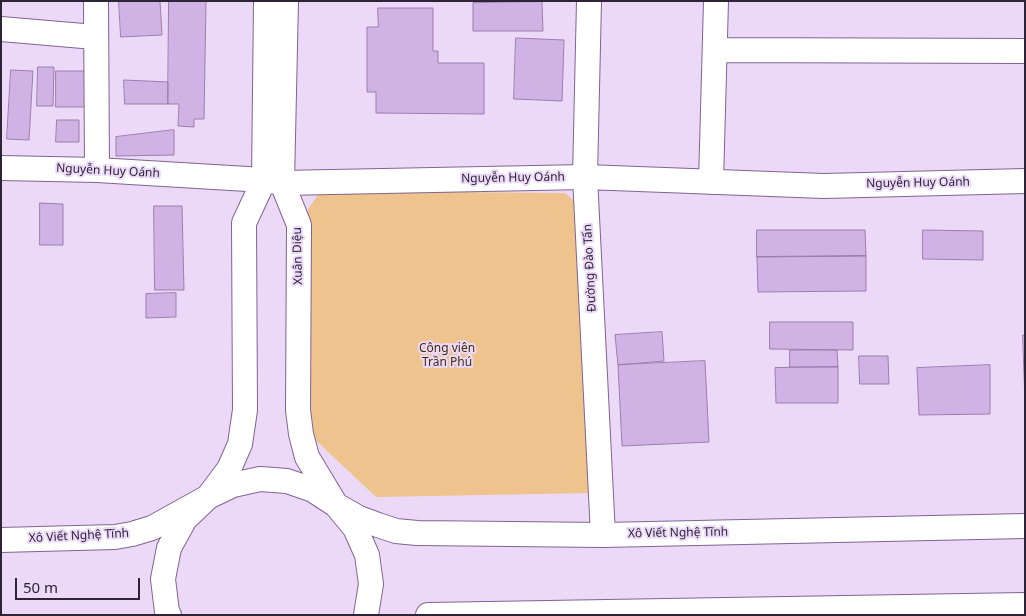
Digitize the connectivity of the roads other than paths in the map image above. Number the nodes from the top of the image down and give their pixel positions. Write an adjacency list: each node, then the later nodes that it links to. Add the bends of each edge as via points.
1 (96, 1): 7 (street)
2 (266, 1): 14 (street, Xuân Diệu)
3 (286, 1): 14 (street, Xuân Diệu)
4 (589, 1): 12 (street, Đường Đào Tấn)
5 (716, 1): 8 (street)
6 (1, 29): 7 (street)
7 (95, 37): 11 (street)
8 (715, 50): 9 (street); 15 (street)
9 (1025, 51)
10 (1, 168): 11 (street, Nguyễn Huy Oánh)
11 (97, 170): 14 (street, Nguyễn Huy Oánh)
12 (585, 177): 14 (street, Nguyễn Huy Oánh); 15 (street, Nguyễn Huy Oánh); 19 (street, Đường Đào Tấn)
13 (1025, 181): 15 (street, Nguyễn Huy Oánh, via 824,186)
14 (273, 182): 16 (street, Xuân Diệu, via 244,223 245,410 240,444 229,469); 17 (street, Xuân Diệu, via 299,226 298,410 301,434 307,457)
15 (711, 182)
16 (208, 497): 17 (street, via 233,485 260,479 287,481 313,490); 20 (street, Xô Viết Nghệ Tĩnh, via 152,528 132,534); 22 (street, via 185,519 169,548 163,579)
17 (336, 506): 19 (street, Xô Viết Nghệ Tĩnh, via 396,531); 23 (street, via 355,528 367,555 371,584)
18 (1025, 526): 19 (street, Xô Viết Nghệ Tĩnh)
19 (603, 534)
20 (1, 540)
21 (1025, 605): 24 (street)
22 (169, 615)
23 (366, 615)
24 (428, 615)

